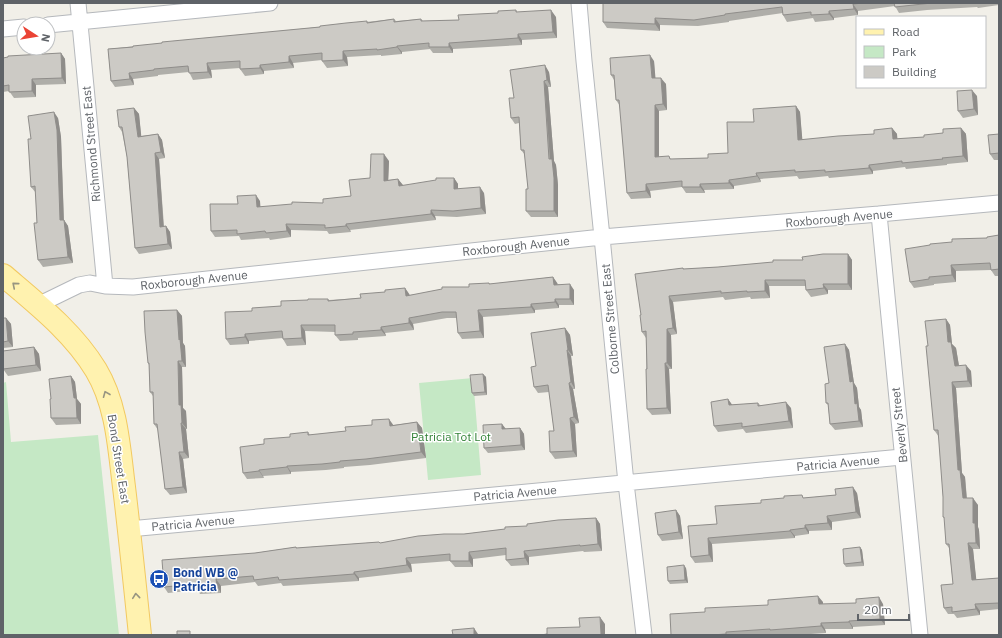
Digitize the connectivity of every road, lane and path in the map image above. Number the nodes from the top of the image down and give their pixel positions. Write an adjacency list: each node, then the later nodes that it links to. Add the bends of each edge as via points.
1 (78, 3): 4 (street, Richmond Street East)
2 (270, 3): 4 (street)
3 (579, 3): 10 (street, Colborne Street East)
4 (80, 21): 5 (street); 12 (street, Richmond Street East)
5 (56, 24)
6 (16, 28): 7 (street)
7 (3, 29)
8 (999, 203): 9 (street, Roxborough Avenue)
9 (879, 214): 10 (street, Roxborough Avenue); 14 (street, Beverly Street)
10 (602, 237): 12 (street, Roxborough Avenue, via 133,287); 15 (street, Colborne Street East)
11 (3, 275): 13 (main road, Bond Street East, one-way to 11)
12 (105, 286): 13 (street, Roxborough Avenue, via 90,283 79,285)
13 (38, 305): 16 (main road, Bond Street East, one-way to 13, via 116,426 108,398 85,355)
14 (902, 457): 15 (street, Patricia Avenue); 19 (street, Beverly Street)
15 (626, 483): 16 (street, Patricia Avenue); 18 (street, Colborne Street East)
16 (129, 529): 17 (main road, Bond Street East, one-way to 16)
17 (140, 635)
18 (644, 635)
19 (920, 635)

